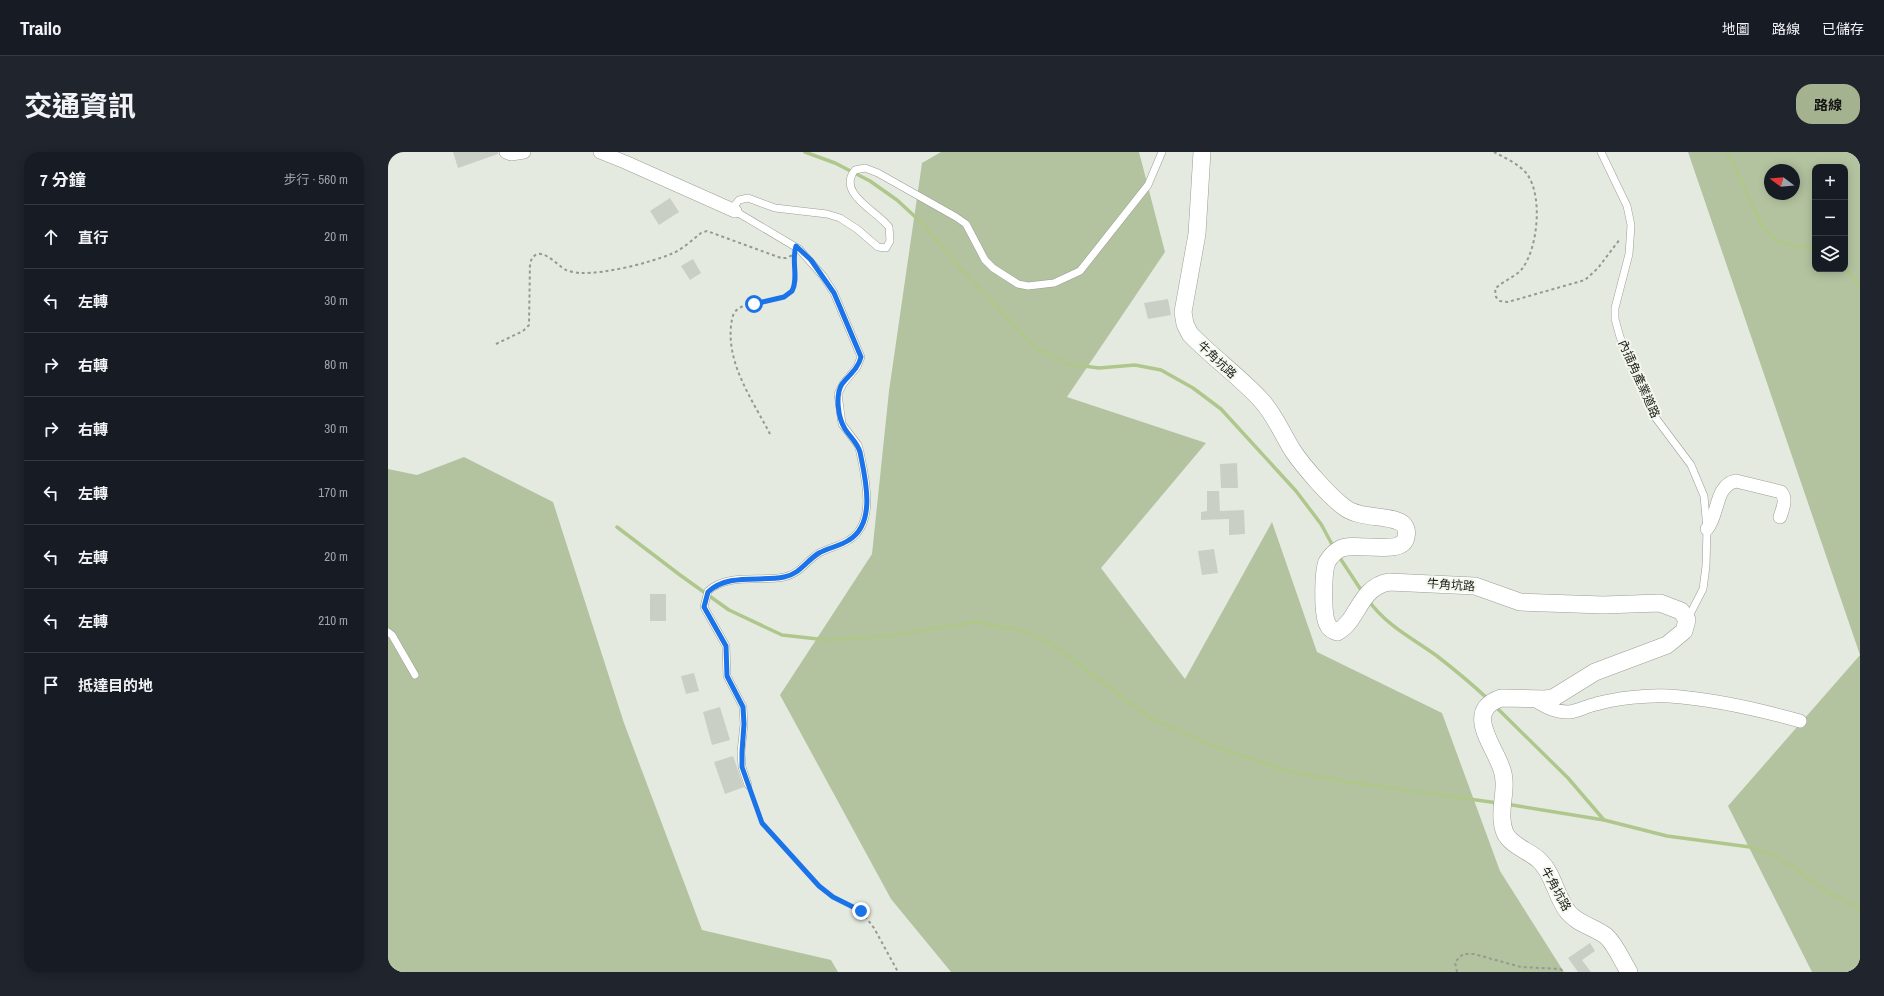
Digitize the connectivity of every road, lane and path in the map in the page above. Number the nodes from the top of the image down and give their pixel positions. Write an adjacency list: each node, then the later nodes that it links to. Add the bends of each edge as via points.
1 (506, 152): 2 (street)
2 (524, 152)
3 (600, 152): 8 (street)
4 (1162, 152): 8 (lane, via 1148,185 1080,272 1054,283 1028,286 1009,278 985,260 966,224 936,205 865,168 855,170 849,184 853,194 889,227 890,241 886,248 878,247 857,229 840,218 827,214 775,208 743,198 739,200)
5 (1202, 152): 16 (street, 牛角坑路, via 1197,234 1184,312 1185,324 1190,334 1260,399 1273,415 1302,464 1344,508 1364,516 1399,521 1407,532 1402,545 1394,548 1350,546 1332,555 1325,574 1325,614 1331,630 1338,632 1343,629 1372,590 1381,583 1389,582 1475,586 1520,602 1660,603 1681,611)
6 (1494, 152): 9 (path, via 1518,166 1526,174 1531,183 1537,219 1534,239 1522,269 1495,289 1496,297 1500,301 1508,302 1585,280 1598,268)
7 (1601, 152): 9 (lane, 內插角產業道路, via 1627,206)
8 (735, 211): 10 (lane)
9 (1631, 225): 15 (lane, 內插角產業道路, via 1629,254 1617,295 1615,319 1620,337 1655,418 1691,465 1699,482 1704,496)
10 (796, 246): 11 (path); 21 (lane, via 811,260 834,293 860,351 860,361 840,389 838,399 842,424 858,445 860,452 867,496 866,512 858,533 850,540 820,553 795,573 785,577 724,581 708,592 704,607 726,646 727,676 743,707 742,767)
11 (793, 254): 12 (path, via 781,258 707,231 673,254 601,272 568,271 548,256 538,254 530,262 529,324 523,331); 13 (path, via 795,281 792,291 784,297 738,309 732,319 730,332 734,361)
12 (496, 344)
13 (770, 434)
14 (1780, 517): 15 (street, via 1785,501 1781,492 1736,481 1723,488 1714,520)
15 (1707, 528): 16 (lane, 內插角產業道路, via 1706,566 1702,589)
16 (1687, 620): 19 (street, 牛角坑路, via 1684,631 1667,645 1595,672 1553,698)
17 (388, 632): 18 (lane)
18 (415, 675)
19 (1533, 699): 20 (street, via 1550,709 1570,712 1597,703 1634,698 1681,697 1746,706); 25 (street, 牛角坑路, via 1495,700 1488,705 1483,718 1486,736 1503,773 1502,822 1506,834 1512,842 1540,861 1567,911 1579,922 1605,936)
20 (1800, 721)
21 (748, 785): 22 (path, via 762,823 819,886 833,897 861,911 874,928)
22 (898, 972)
23 (1457, 972): 24 (path, via 1455,962 1463,954 1474,954 1521,967 1560,968)
24 (1565, 972)
25 (1629, 972)

